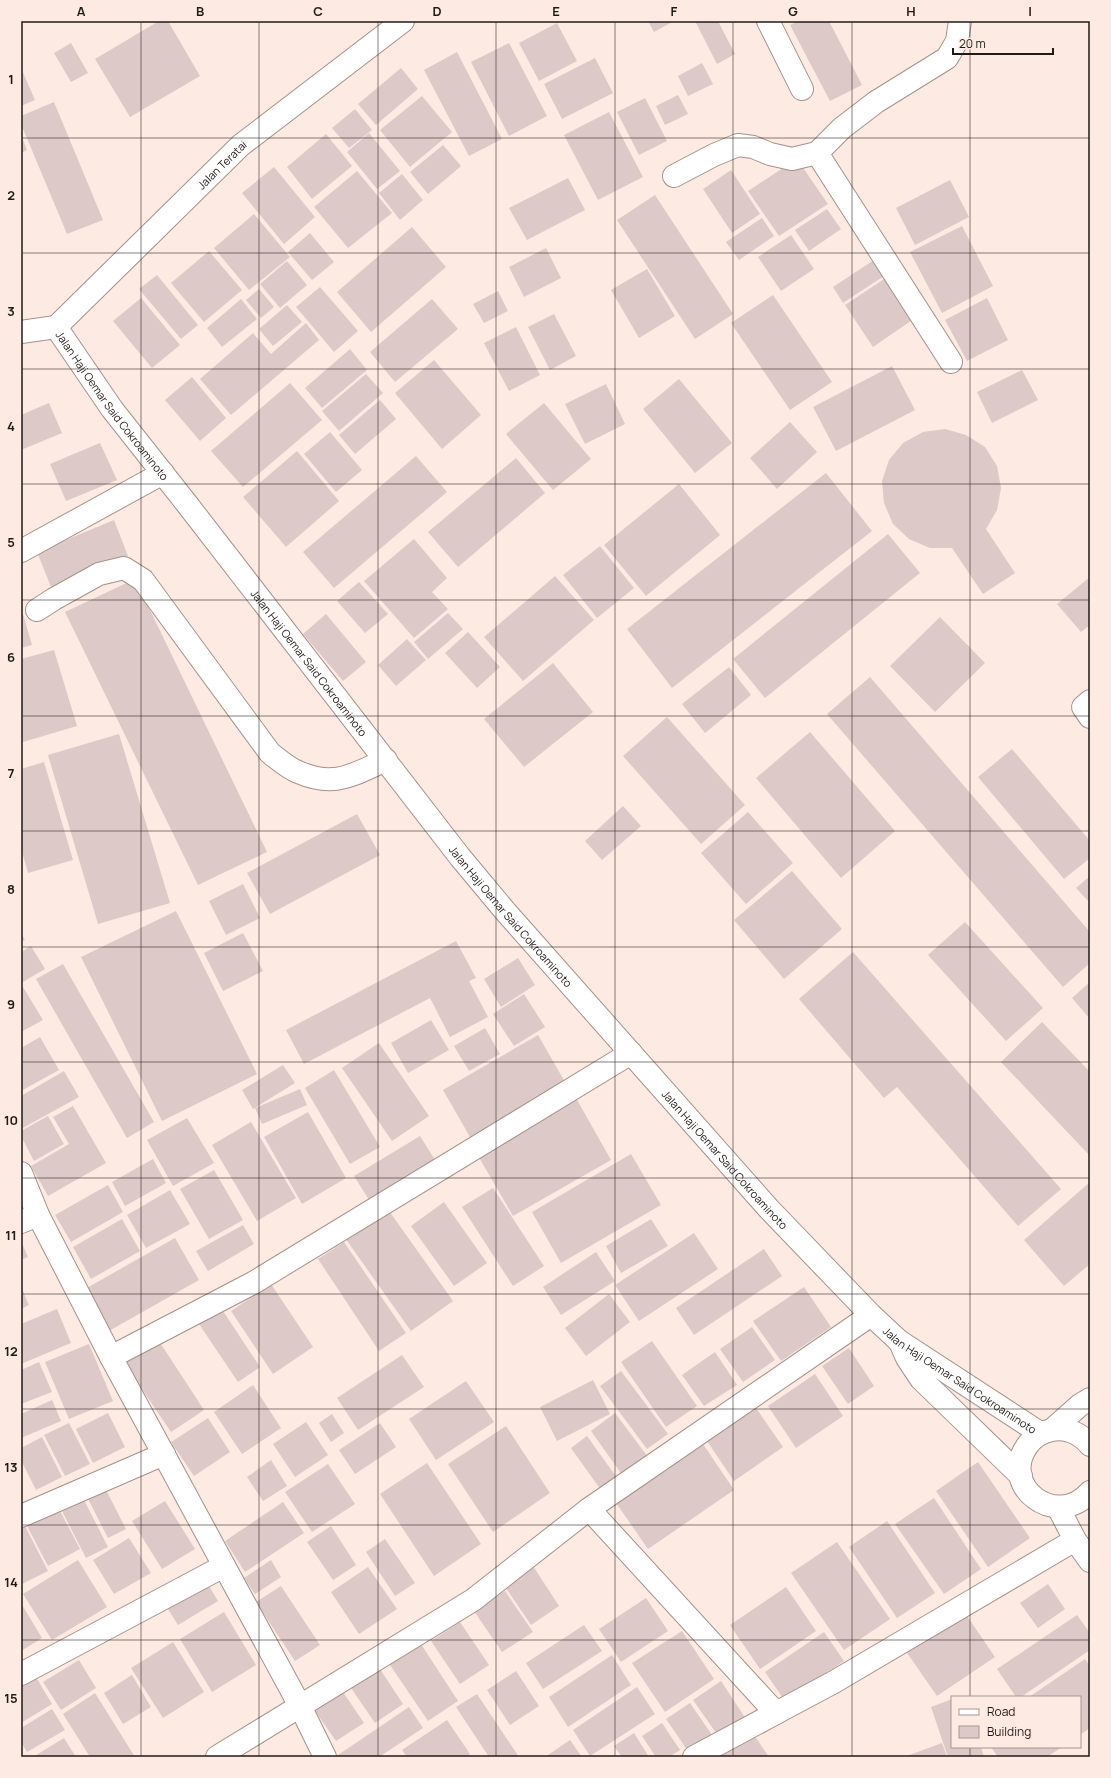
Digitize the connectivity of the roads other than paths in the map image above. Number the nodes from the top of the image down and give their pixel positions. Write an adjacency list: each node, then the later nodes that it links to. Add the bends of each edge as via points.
1 (768, 21): 4 (street)
2 (960, 21): 5 (street, via 957,41 947,58 876,102 842,128)
3 (400, 22): 7 (street, Jalan Teratai, via 241,145)
4 (802, 89)
5 (817, 153): 6 (street, via 792,159 754,147 738,145); 9 (street)
6 (674, 176)
7 (56, 327): 8 (street); 10 (street, Jalan Haji Oemar Said Cokroaminoto, via 112,409)
8 (21, 332)
9 (951, 362)
10 (163, 473): 11 (street); 15 (street, Jalan Haji Oemar Said Cokroaminoto)
11 (21, 551)
12 (37, 610): 15 (street, via 99,574 124,568 143,580 270,753 297,772 326,781 347,778)
13 (1090, 701): 14 (street, via 1083,707)
14 (1090, 717)
15 (386, 760): 16 (street, Jalan Haji Oemar Said Cokroaminoto, via 460,858)
16 (631, 1053): 19 (street, Jalan Haji Oemar Said Cokroaminoto, via 769,1209); 21 (street, via 253,1283)
17 (21, 1174): 18 (street)
18 (30, 1219): 21 (street)
19 (870, 1315): 20 (street, Jalan Haji Oemar Said Cokroaminoto); 29 (street)
20 (899, 1340): 23 (street, Jalan Haji Oemar Said Cokroaminoto); 26 (street, via 921,1379)
21 (111, 1357): 25 (street)
22 (1090, 1399): 23 (street)
23 (1046, 1431): 24 (street, via 1064,1429 1084,1438); 26 (street, via 1030,1441 1023,1452)
24 (1090, 1445)
25 (164, 1454): 30 (street); 33 (street)
26 (1021, 1476): 28 (street, via 1034,1498 1049,1506)
27 (1090, 1492): 28 (street, via 1072,1505)
28 (1058, 1507): 31 (street)
29 (589, 1509): 35 (street, via 473,1600); 36 (street)
30 (21, 1516)
31 (1075, 1540): 32 (street); 36 (street, via 834,1682)
32 (1090, 1561)
33 (224, 1566): 34 (street); 35 (street)
34 (21, 1674)
35 (300, 1706): 37 (street); 38 (street)
36 (776, 1713): 39 (street)
37 (217, 1757)
38 (325, 1757)
39 (694, 1757)

